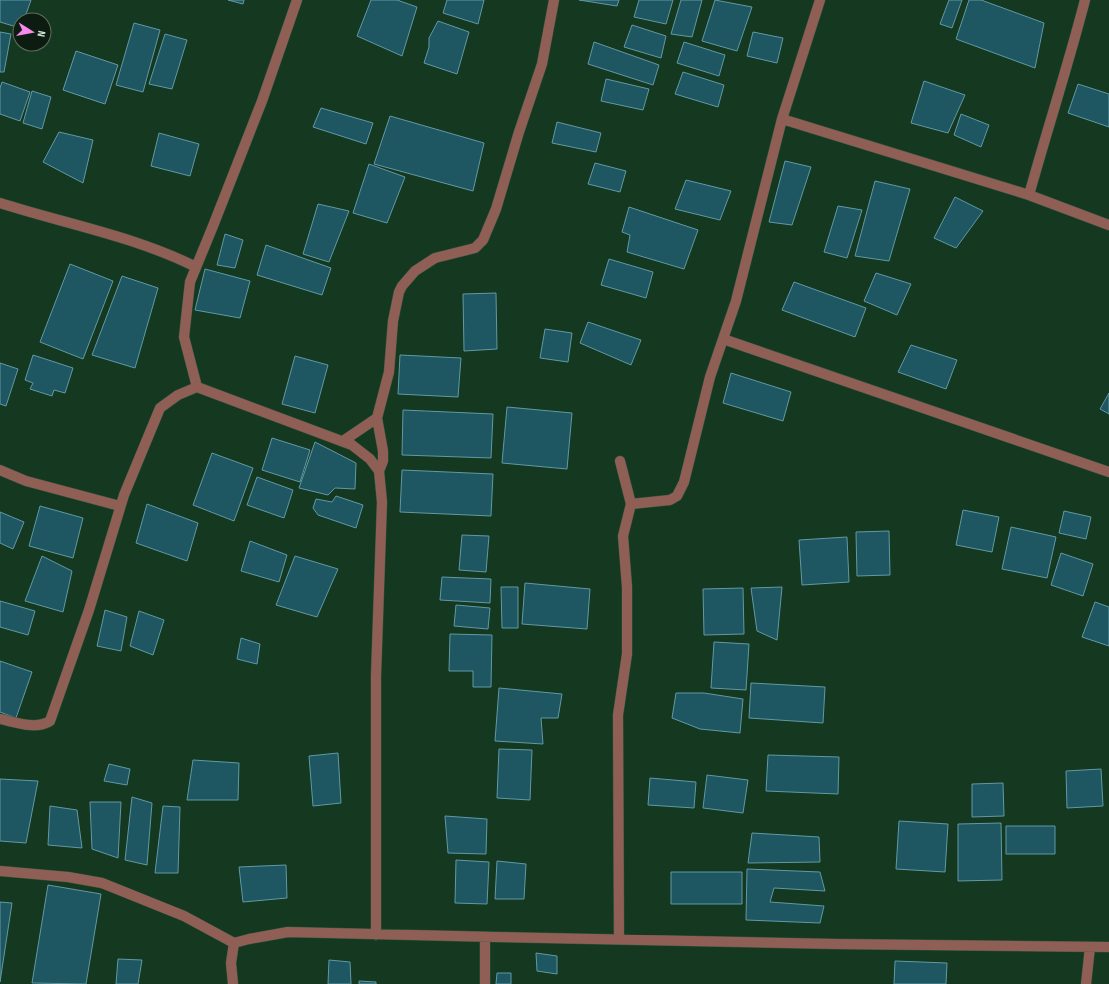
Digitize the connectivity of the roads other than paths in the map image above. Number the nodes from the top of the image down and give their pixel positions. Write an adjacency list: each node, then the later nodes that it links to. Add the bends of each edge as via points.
1 (297, 0): 9 (street, via 262,100)
2 (554, 0): 12 (street, via 542,64 484,240 475,248 435,258 415,271 402,286 393,321 389,372)
3 (820, 0): 5 (street)
4 (1085, 0): 6 (street)
5 (782, 119): 6 (street); 10 (street, via 736,301)
6 (1029, 195): 8 (street)
7 (0, 203): 9 (street, via 138,243)
8 (1109, 225)
9 (196, 267): 11 (street, via 190,282 184,337)
10 (723, 339): 17 (street); 18 (street, via 710,377 684,482 677,496 670,500)
11 (197, 386): 13 (street); 19 (street, via 160,408)
12 (377, 418): 13 (street); 16 (street, via 383,451)
13 (344, 441): 16 (street, via 370,459)
14 (620, 461): 18 (street)
15 (0, 470): 19 (street, via 26,481)
16 (379, 471): 22 (street, via 382,502 376,676)
17 (1109, 472)
18 (631, 504): 24 (street, via 623,536 627,587 627,654 618,715)
19 (120, 506): 20 (street, via 90,610 50,721 38,726)
20 (0, 719)
21 (0, 871): 25 (street, via 102,883 184,916)
22 (376, 935): 23 (street); 25 (street, via 288,932)
23 (485, 937): 24 (street); 29 (street)
24 (619, 939): 26 (street)
25 (234, 943): 28 (street, via 231,963)
26 (1090, 947): 27 (street); 30 (street)
27 (1109, 947)
28 (234, 984)
29 (485, 984)
30 (1086, 984)

